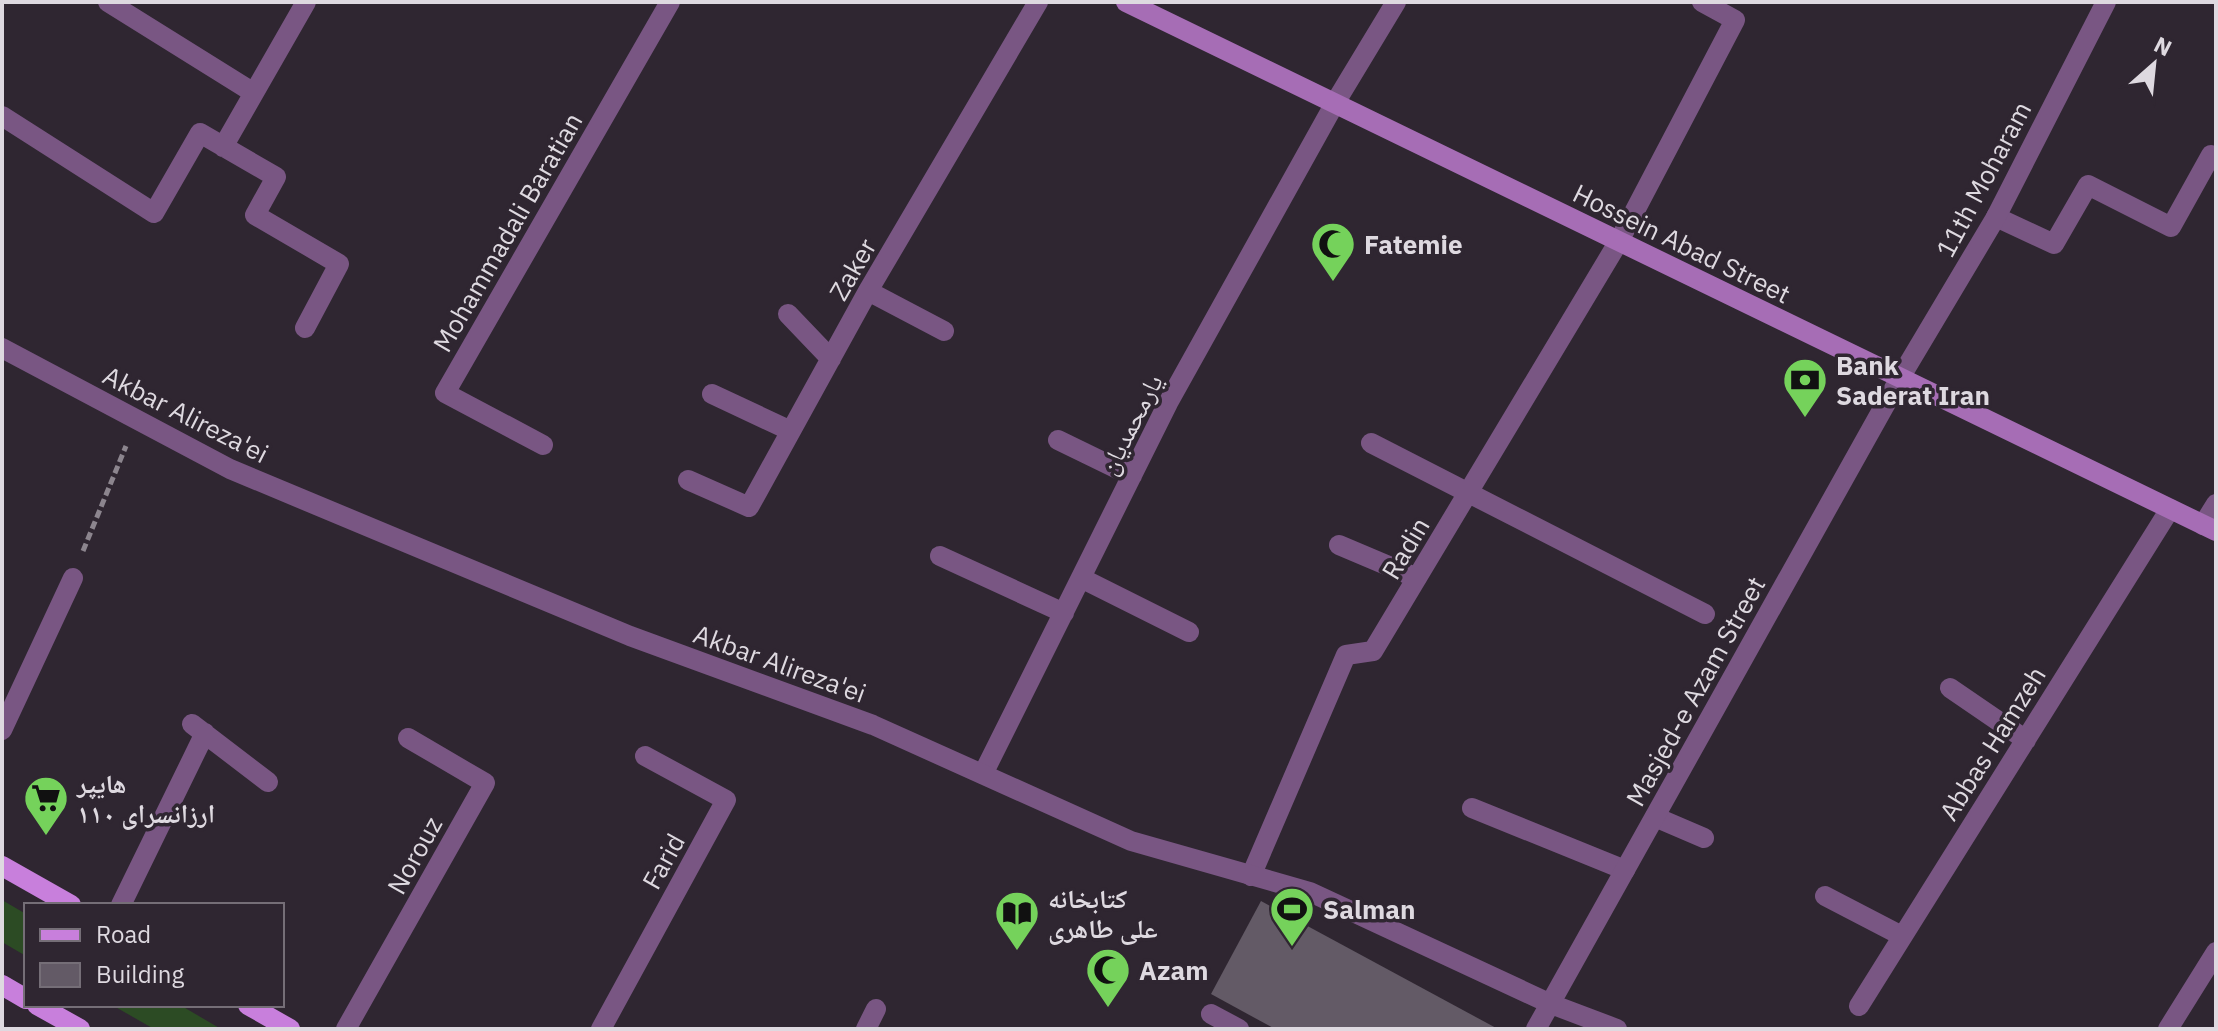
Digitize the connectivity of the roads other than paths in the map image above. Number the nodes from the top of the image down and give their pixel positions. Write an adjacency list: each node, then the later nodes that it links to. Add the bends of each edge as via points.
1 (108, 2): 9 (street)
2 (306, 2): 9 (street)
3 (670, 2): 27 (street, Mohammadali Baratian, via 445,393)
4 (1038, 2): 16 (street, Zaker)
5 (1126, 2): 10 (main road, Hossein Abad Street)
6 (1396, 2): 10 (street, یارمحمدیان)
7 (1702, 2): 15 (street, Radin, via 1735,20)
8 (2106, 2): 14 (street, 11th Moharam)
9 (254, 93): 12 (street)
10 (1335, 103): 15 (main road, Hossein Abad Street); 28 (street, یارمحمدیان)
11 (2, 116): 12 (street, via 154,213 200,133)
12 (223, 147): 18 (street, via 276,177 255,215 339,264)
13 (2216, 157): 14 (street, via 2211,155 2171,227 2088,185 2054,244)
14 (1996, 217): 22 (street, 11th Moharam)
15 (1619, 241): 22 (main road, Hossein Abad Street); 30 (street, Radin)
16 (868, 291): 19 (street); 21 (street, Zaker)
17 (788, 314): 21 (street)
18 (305, 328)
19 (944, 331)
20 (2, 348): 47 (street, Akbar Alireza'ei, via 244,475 630,636 873,725)
21 (831, 359): 24 (street, Zaker)
22 (1900, 378): 32 (main road, Hossein Abad Street); 50 (street, Masjed-e Azam Street)
23 (712, 394): 24 (street)
24 (791, 431): 29 (street, Zaker, via 749,507)
25 (1058, 440): 28 (street)
26 (1371, 443): 30 (street)
27 (543, 445)
28 (1132, 476): 37 (street, یارمحمدیان)
29 (688, 480)
30 (1469, 492): 38 (street, Radin); 40 (street)
31 (2216, 504): 33 (street)
32 (2170, 509): 33 (main road, Hossein Abad Street); 45 (street, Abbas Hamzeh)
33 (2210, 528)
34 (1339, 545): 38 (street)
35 (940, 556): 39 (street)
36 (73, 578): 43 (street)
37 (1081, 578): 39 (street, یارمحمدیان); 41 (street)
38 (1417, 578): 54 (street, Radin, via 1373,651 1346,655)
39 (1064, 613): 47 (street, یارمحمدیان)
40 (1705, 614)
41 (1189, 632)
42 (1950, 688): 45 (street)
43 (2, 730)
44 (408, 738): 70 (street, Norouz, via 485,783)
45 (2026, 740): 58 (street, Abbas Hamzeh)
46 (645, 756): 71 (street, Farid, via 726,800)
47 (983, 774): 54 (street, Akbar Alireza'ei, via 1131,841)
48 (268, 782): 57 (street, via 198,728)
49 (1472, 808): 53 (street)
50 (1655, 817): 51 (street); 53 (street, Masjed-e Azam Street)
51 (1704, 838)
52 (2, 866): 56 (main road)
53 (1625, 870): 62 (street, Masjed-e Azam Street)
54 (1251, 876): 62 (street, Akbar Alireza'ei, via 1310,892)
55 (1825, 896): 58 (street)
56 (67, 903)
57 (122, 903)
58 (1902, 936): 63 (street, Abbas Hamzeh)
59 (2216, 952): 76 (street)
60 (2, 985): 61 (main road)
61 (24, 998)
62 (1551, 1004): 74 (street, Masjed-e Azam Street); 75 (street, Akbar Alireza'ei)
63 (1859, 1006)
64 (41, 1007): 68 (main road)
65 (252, 1007): 69 (main road)
66 (876, 1009): 72 (street)
67 (1211, 1014): 73 (street)
68 (80, 1029)
69 (290, 1029)
70 (346, 1029)
71 (601, 1029)
72 (866, 1029)
73 (1239, 1029)
74 (1536, 1029)
75 (1617, 1029)
76 (2168, 1029)

